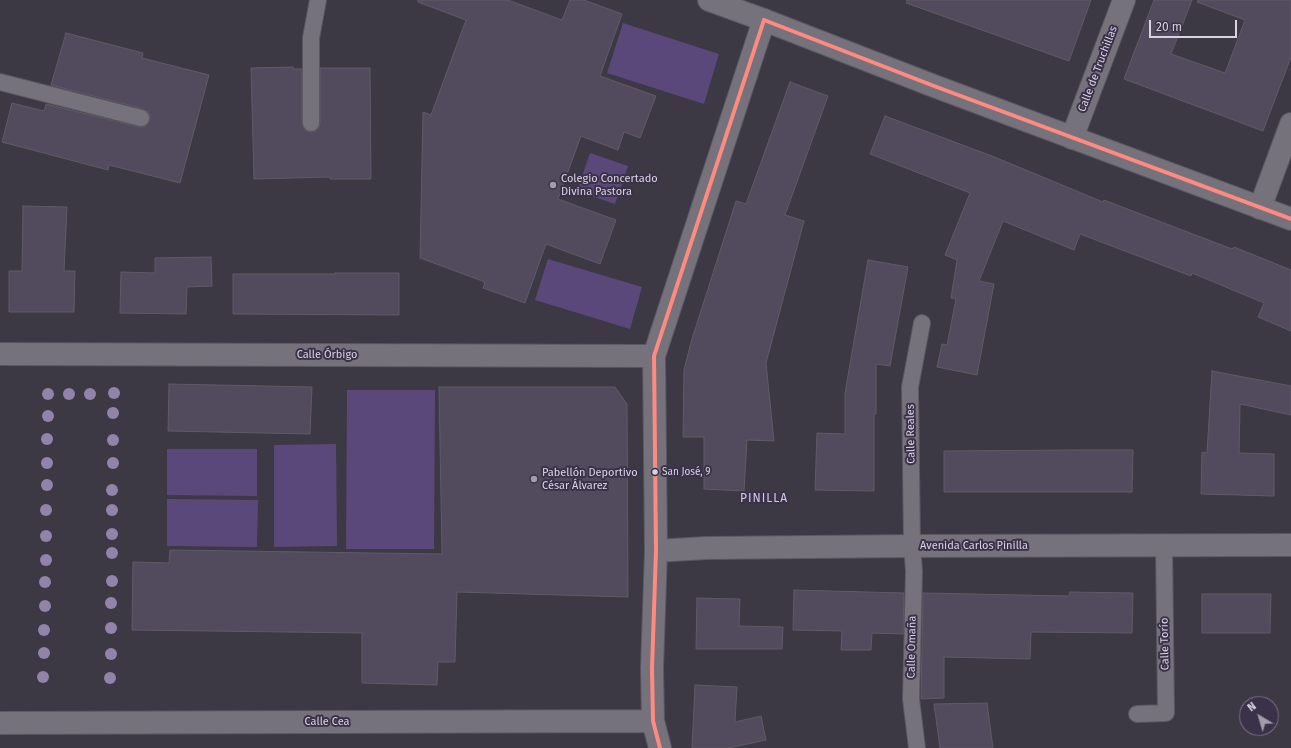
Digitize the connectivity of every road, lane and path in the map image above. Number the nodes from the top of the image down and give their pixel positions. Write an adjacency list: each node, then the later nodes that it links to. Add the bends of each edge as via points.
1 (318, 0): 7 (lane, via 311,38)
2 (709, 0): 4 (street)
3 (1124, 0): 9 (street, Calle de Truchillas)
4 (764, 20): 9 (street); 14 (street)
5 (0, 82): 6 (lane)
6 (141, 118)
7 (311, 123)
8 (1291, 124): 10 (street)
9 (1072, 138): 10 (street)
10 (1260, 208): 11 (street)
11 (1291, 219)
12 (922, 323): 17 (lane, Calle Reales, via 910,387)
13 (0, 354): 14 (street, Calle Órbigo)
14 (654, 356): 18 (street)
15 (1164, 545): 16 (street, Avenida Carlos Pinilla); 17 (street, Avenida Carlos Pinilla); 19 (lane, Calle Torío, via 1166,713)
16 (1291, 545)
17 (912, 546): 18 (street, Avenida Carlos Pinilla, via 706,548); 23 (lane, Calle Omaña, via 914,571 911,699)
18 (656, 551): 20 (street)
19 (1137, 714)
20 (653, 721): 21 (street, Calle Cea); 22 (street)
21 (0, 723)
22 (660, 748)
23 (917, 748)

